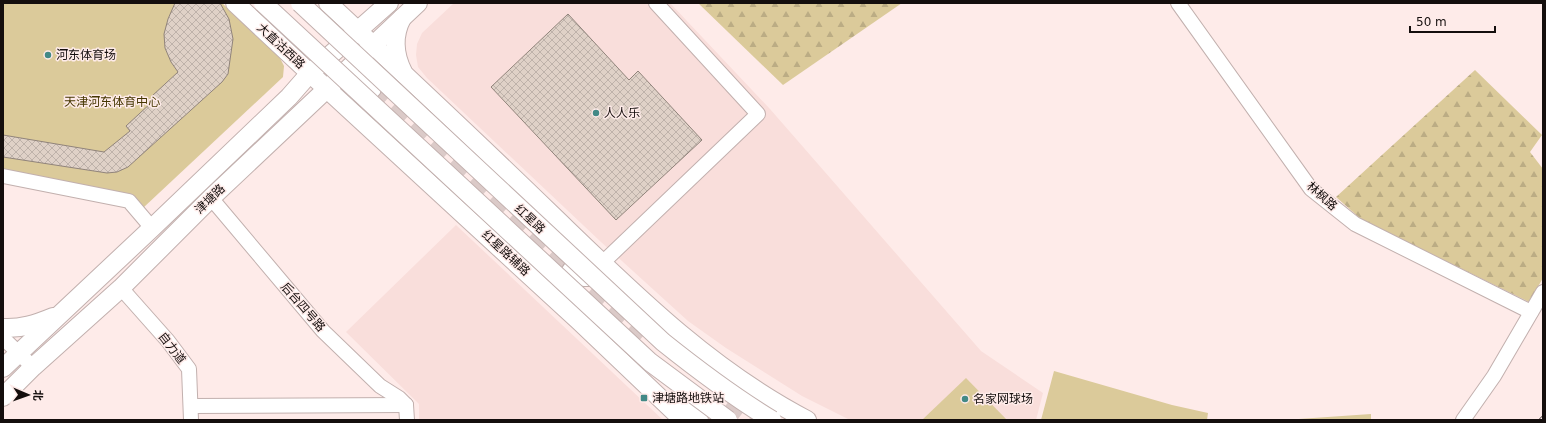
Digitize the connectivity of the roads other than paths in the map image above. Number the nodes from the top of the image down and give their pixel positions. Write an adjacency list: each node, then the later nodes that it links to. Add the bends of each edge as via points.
1 (235, 3): 11 (main road, 大直沽西路)
2 (263, 3): 43 (main road, 红星路, bridge, via 650,362)
3 (300, 3): 44 (main road, 红星路, bridge, via 663,342 717,384)
4 (328, 3): 10 (main road)
5 (418, 3): 9 (main road, 津塘路)
6 (656, 3): 22 (street, via 758,114)
7 (1178, 3): 29 (street, 林枫路, via 1311,189 1355,224)
8 (385, 7): 10 (main road, 津塘路)
9 (402, 17): 10 (main road, 津塘路); 13 (main road, via 397,29 396,48 400,66)
10 (364, 36): 12 (main road, 津塘路); 13 (main road); 14 (main road, 津塘路)
11 (287, 51): 14 (main road, 大直沽西路); 16 (main road, via 295,72)
12 (341, 75): 14 (main road, via 331,74); 15 (main road); 18 (main road, via 344,96)
13 (408, 78): 22 (main road)
14 (317, 80): 16 (main road, 津塘路); 17 (main road, 津塘路); 18 (main road, 红星路辅路)
15 (372, 89)
16 (289, 97): 21 (main road, 津塘路)
17 (304, 110): 18 (main road, via 332,106); 20 (main road, 津塘路)
18 (358, 117): 28 (main road, 红星路辅路)
19 (3, 176): 21 (street, via 129,201)
20 (211, 198): 26 (main road, 津塘路); 38 (street, 后台四号路, via 323,331 380,386 400,398)
21 (152, 228): 30 (main road, 津塘路)
22 (602, 263): 24 (street); 25 (main road)
23 (571, 271): 24 (main road)
24 (588, 278): 25 (main road, via 607,278); 28 (street)
25 (625, 285): 45 (main road, via 661,319 721,366)
26 (121, 288): 35 (main road, 津塘路); 39 (street, 自力道, via 189,369)
27 (1543, 292): 29 (street)
28 (563, 306): 31 (main road, 红星路辅路)
29 (1531, 312): 46 (street, via 1494,376)
30 (61, 314): 32 (main road, via 36,324); 34 (main road, 津塘路)
31 (579, 320): 41 (main road, 红星路辅路); 42 (main road)
32 (3, 328)
33 (3, 338): 34 (street)
34 (19, 353): 35 (street); 36 (main road, 津塘路)
35 (34, 367): 37 (main road, 津塘路)
36 (3, 368)
37 (3, 397)
38 (406, 405): 39 (street); 40 (street)
39 (191, 413)
40 (407, 420)
41 (683, 420)
42 (699, 420)
43 (728, 420)
44 (772, 420)
45 (806, 420)
46 (1463, 420)

